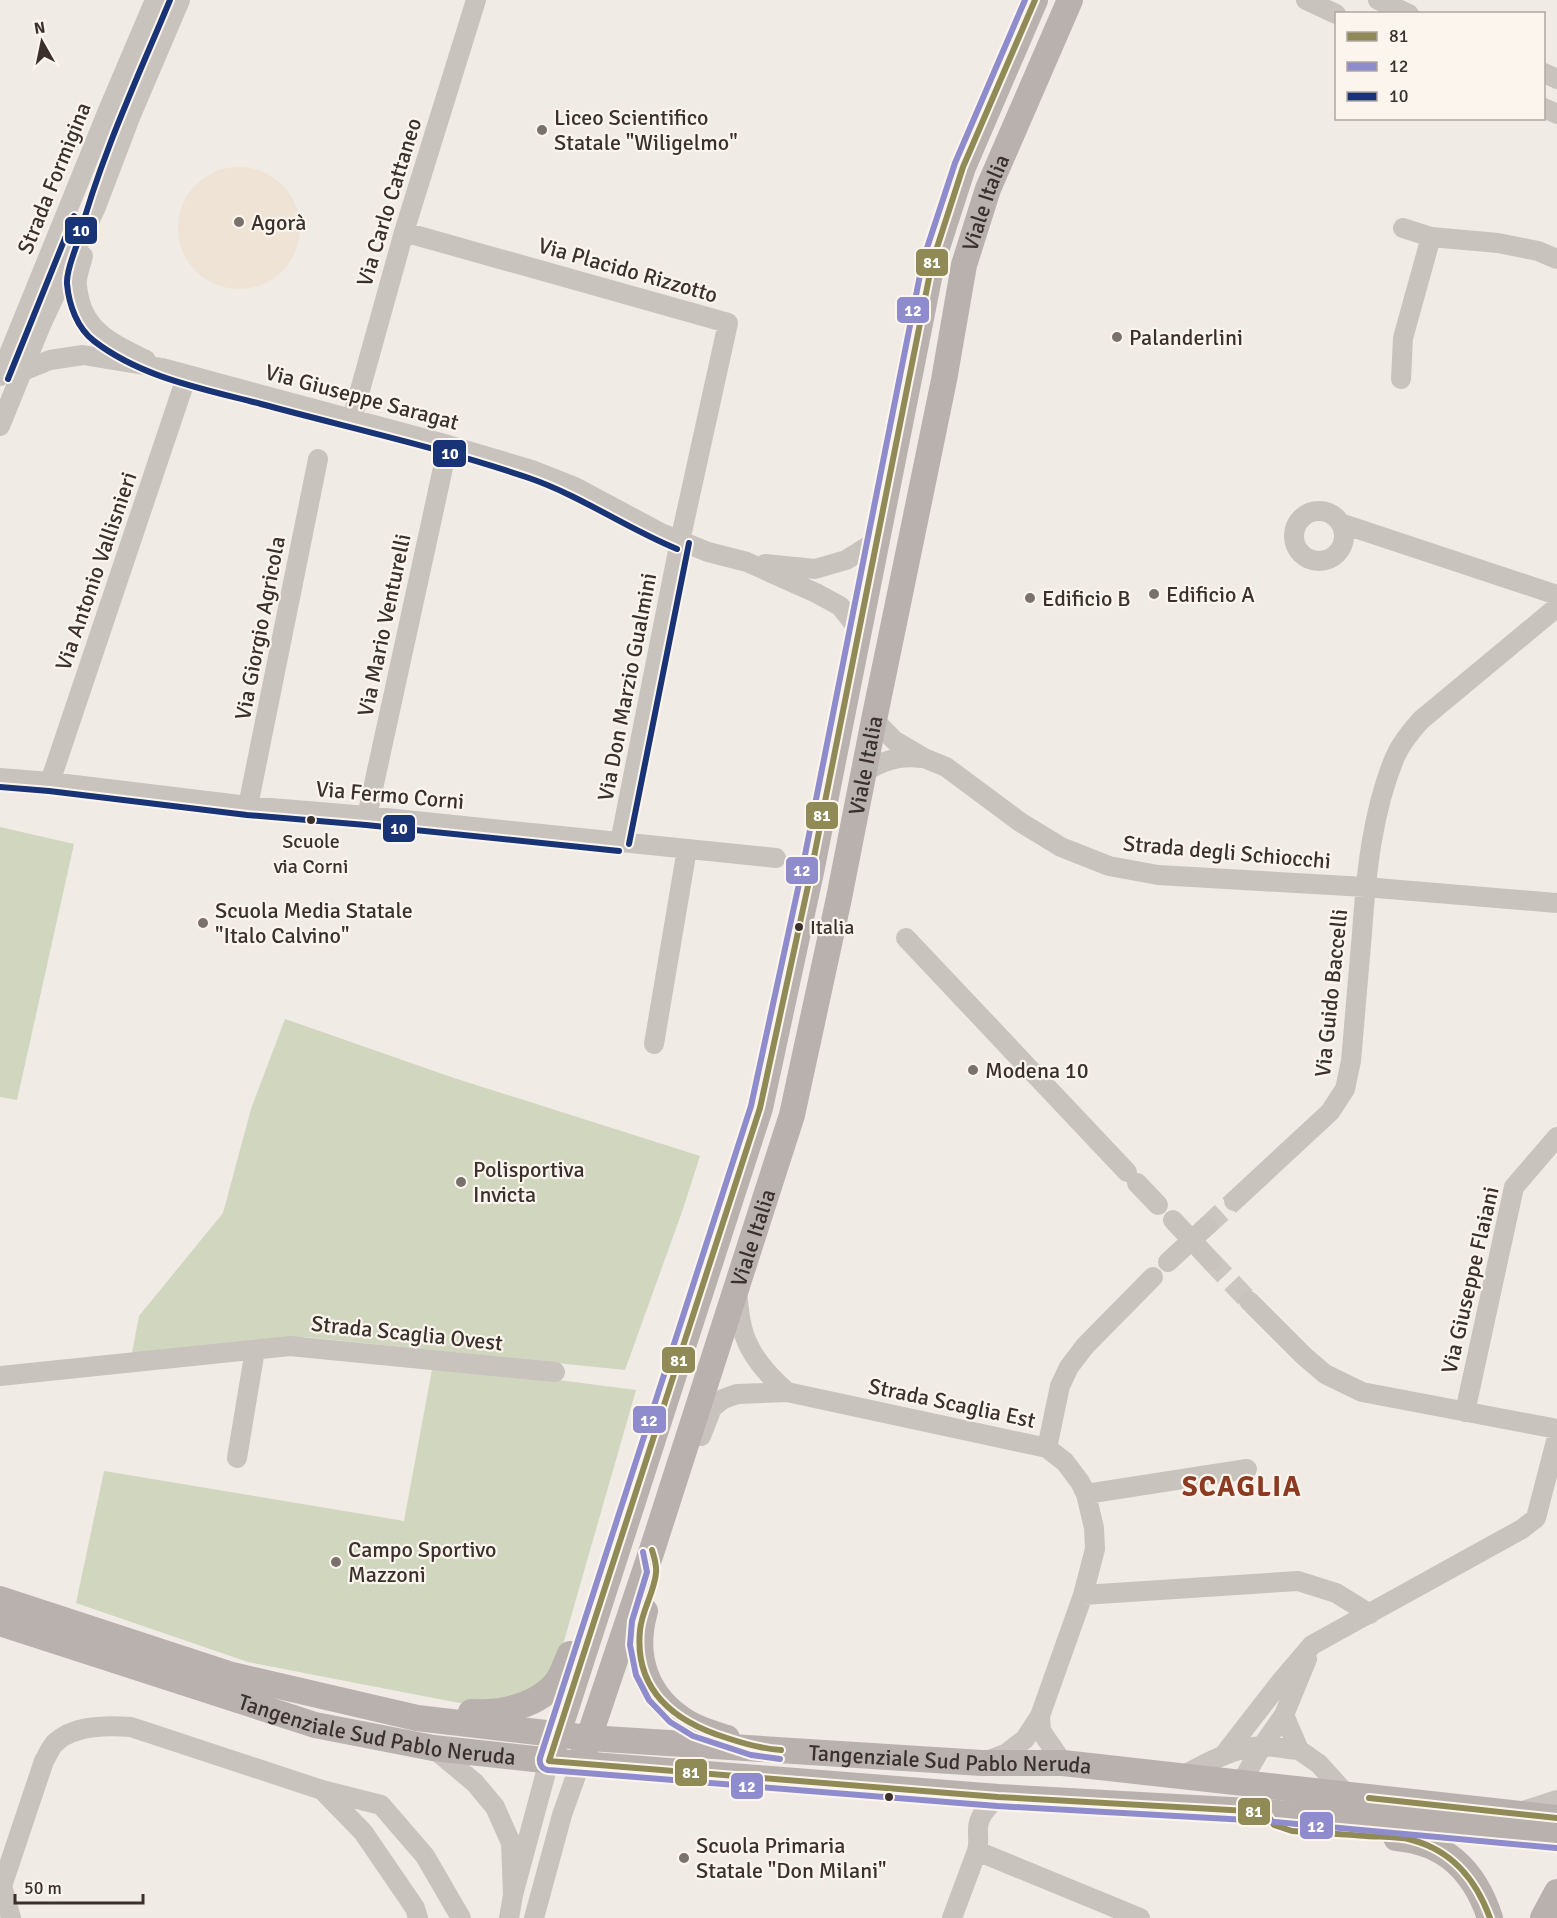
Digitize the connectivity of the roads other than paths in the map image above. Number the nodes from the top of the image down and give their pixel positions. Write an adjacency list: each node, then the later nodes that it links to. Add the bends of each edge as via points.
1 (155, 0): 18 (street, Strada Formigina)
2 (180, 0): 10 (street, Strada Formigina)
3 (476, 0): 12 (street, Via Carlo Cattaneo)
4 (1035, 0): 25 (main road, Viale Italia, via 963,167 932,262)
5 (1306, 0): 9 (street)
6 (1378, 0): 8 (street)
7 (1070, 2): 31 (main road, Viale Italia, via 988,189 964,265)
8 (1405, 12)
9 (1335, 14)
10 (96, 207): 15 (street, Via Giuseppe Saragat, via 76,282 81,306 98,333); 16 (street, Strada Formigina)
11 (1403, 228): 13 (street)
12 (404, 232): 20 (street, Via Carlo Cattaneo); 26 (street, Via Placido Rizzotto, via 728,323)
13 (1431, 237): 14 (street, via 1498,243); 19 (street, via 1403,338)
14 (1557, 259)
15 (162, 368): 16 (street, Via Giuseppe Saragat, via 82,355); 17 (street, Via Giuseppe Saragat)
16 (22, 370): 21 (street, Strada Formigina)
17 (187, 375): 20 (street, Via Giuseppe Saragat); 35 (street, Via Antonio Vallisnieri)
18 (0, 376)
19 (1401, 379)
20 (352, 419): 22 (street, Via Giuseppe Saragat)
21 (0, 426)
22 (448, 445): 26 (street, Via Giuseppe Saragat, via 554,478); 37 (street, Via Mario Venturelli)
23 (318, 459): 36 (street, Via Giorgio Agricola)
24 (1340, 523): 28 (street)
25 (878, 540): 27 (street, Via Giuseppe Saragat, via 846,560 815,569); 30 (main road, Viale Italia)
26 (680, 541): 27 (street, Via Giuseppe Saragat); 38 (street, Via Don Marzio Gualmini)
27 (747, 562): 30 (street, Via Giuseppe Saragat, via 840,606)
28 (1557, 595)
29 (1557, 607): 41 (street, Via Guido Baccelli, via 1421,720 1407,736 1395,757 1377,815)
30 (859, 630): 66 (main road, Viale Italia, via 760,1108)
31 (874, 720): 32 (street, Strada degli Schiocchi, via 895,741); 33 (main road, Viale Italia)
32 (924, 758): 33 (street, Strada degli Schiocchi, via 891,759); 41 (street, Strada degli Schiocchi, via 956,773 1020,822 1061,847 1109,866 1158,875)
33 (863, 773): 54 (main road, Viale Italia, via 792,1115)
34 (0, 778): 35 (street, Via Fermo Corni)
35 (50, 782): 36 (street, Via Fermo Corni)
36 (248, 806): 37 (street, Via Fermo Corni)
37 (367, 816): 38 (street, Via Fermo Corni)
38 (620, 842): 39 (street, Via Fermo Corni)
39 (687, 849): 40 (street, Via Fermo Corni); 44 (street)
40 (776, 858)
41 (1365, 887): 42 (street, Strada degli Schiocchi); 46 (street, Via Guido Baccelli, via 1351,1061 1345,1089 1330,1112)
42 (1557, 903)
43 (906, 938): 47 (street)
44 (654, 1044)
45 (1557, 1137): 60 (street, Via Giuseppe Flaiani, via 1514,1187)
46 (1234, 1201)
47 (1158, 1205)
48 (1173, 1220): 50 (street)
49 (1207, 1226): 50 (street)
50 (1192, 1241): 51 (street); 52 (street)
51 (1211, 1261)
52 (1168, 1262)
53 (1153, 1277): 63 (street, via 1068,1367)
54 (736, 1287): 59 (street, via 742,1329 753,1354); 68 (main road, Viale Italia)
55 (1249, 1301): 60 (street, via 1324,1374 1341,1383 1362,1392)
56 (255, 1350): 57 (street, Strada Scaglia Ovest, via 305,1346); 58 (street, Strada Scaglia Ovest); 64 (street)
57 (555, 1372)
58 (0, 1376)
59 (787, 1392): 63 (street, Strada Scaglia Est); 68 (street, Strada Scaglia Est, via 736,1394 712,1408 686,1480)
60 (1465, 1412): 61 (street)
61 (1557, 1429)
62 (1557, 1437): 72 (street, via 1536,1518)
63 (1047, 1448): 67 (street, Strada Scaglia Est, via 1065,1462)
64 (237, 1458)
65 (1248, 1469): 67 (street)
66 (636, 1490): 77 (main road, via 602,1557 558,1680 536,1699 512,1709); 78 (main road)
67 (1086, 1494): 70 (street, Strada Scaglia Est, via 1095,1549)
68 (668, 1498): 69 (main road, Viale Italia)
69 (652, 1550): 79 (main road, Viale Italia); 82 (main road, via 656,1571 639,1644 648,1681 674,1714 690,1724)
70 (1083, 1594): 72 (street, via 1298,1581 1335,1593); 76 (street, Strada Scaglia Est)
71 (0, 1599): 77 (main road, Tangenziale Sud Pablo Neruda, via 232,1675)
72 (1370, 1614): 74 (street)
73 (0, 1623): 81 (main road, Tangenziale Sud Pablo Neruda, via 315,1725)
74 (1312, 1645): 75 (street); 84 (street)
75 (1284, 1714): 80 (street); 83 (street)
76 (1040, 1716): 86 (street, Strada Scaglia Est, via 1024,1739 1007,1753); 87 (street, via 1041,1731)
77 (417, 1718): 78 (main road, Tangenziale Sud Pablo Neruda)
78 (557, 1734): 79 (main road, Tangenziale Sud Pablo Neruda); 85 (main road)
79 (589, 1738): 82 (main road, Tangenziale Sud Pablo Neruda); 88 (main road, Viale Italia)
80 (1262, 1746): 83 (street); 84 (street); 90 (street)
81 (433, 1748): 85 (main road, Tangenziale Sud Pablo Neruda); 103 (street, via 495,1807 510,1842)
82 (759, 1749): 86 (main road, Tangenziale Sud Pablo Neruda)
83 (1299, 1750): 92 (street, via 1319,1764)
84 (1223, 1756): 89 (street)
85 (549, 1761): 88 (main road, Tangenziale Sud Pablo Neruda); 103 (street)
86 (982, 1763): 87 (main road, Tangenziale Sud Pablo Neruda)
87 (1063, 1763): 89 (main road, Tangenziale Sud Pablo Neruda)
88 (580, 1764): 93 (main road, Tangenziale Sud Pablo Neruda); 109 (street)
89 (1182, 1776): 90 (main road, Tangenziale Sud Pablo Neruda)
90 (1241, 1784): 92 (main road, Tangenziale Sud Pablo Neruda); 94 (main road, via 1222,1797 1103,1790)
91 (322, 1790): 101 (street, via 131,1727 100,1727 72,1733 54,1744 44,1761); 106 (street, via 363,1832); 107 (street, via 381,1805 424,1856)
92 (1348, 1796): 97 (main road, Tangenziale Sud Pablo Neruda)
93 (998, 1797): 94 (main road, Tangenziale Sud Pablo Neruda); 100 (street, via 981,1818)
94 (1056, 1800): 96 (main road, Tangenziale Sud Pablo Neruda)
95 (1557, 1800): 97 (street)
96 (1266, 1812): 99 (main road, Tangenziale Sud Pablo Neruda); 112 (main road, via 1274,1825 1292,1832 1410,1839 1427,1844 1470,1876)
97 (1515, 1814): 98 (main road, Tangenziale Sud Pablo Neruda)
98 (1557, 1818)
99 (1557, 1839)
100 (977, 1851): 110 (street); 111 (street)
101 (1, 1889): 105 (street)
102 (1557, 1892): 113 (main road)
103 (513, 1895): 108 (street)
104 (0, 1917): 105 (street)
105 (10, 1918)
106 (418, 1918)
107 (461, 1918)
108 (509, 1918)
109 (534, 1918)
110 (952, 1918)
111 (1140, 1918)
112 (1490, 1918)
113 (1543, 1918)

